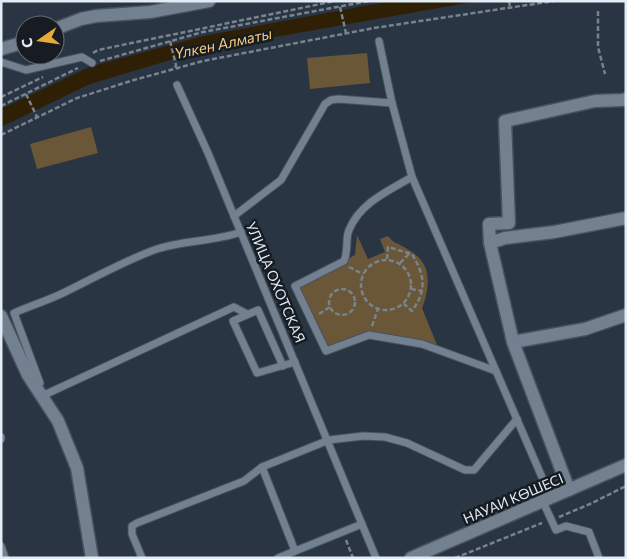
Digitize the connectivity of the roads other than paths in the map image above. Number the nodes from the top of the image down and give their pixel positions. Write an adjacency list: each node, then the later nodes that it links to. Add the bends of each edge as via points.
1 (208, 1): 2 (street, via 150,12 96,16)
2 (65, 25)
3 (379, 41): 10 (lane)
4 (15, 45): 5 (street)
5 (1, 49)
6 (1, 62): 7 (lane, via 26,70 83,58)
7 (92, 63)
8 (177, 85): 12 (lane)
9 (626, 99): 15 (street, via 595,101 505,122 509,223 489,224)
10 (392, 103): 11 (lane); 12 (lane, УЛИЦА ОХОТСКАЯ, via 338,99 325,104 281,180)
11 (412, 177): 22 (lane); 22 (lane, via 372,200 356,218 348,232 348,253 344,261 295,286 326,351 369,335 422,344)
12 (234, 216): 14 (lane, УЛИЦА ОХОТСКАЯ)
13 (626, 218): 15 (street)
14 (241, 232): 20 (lane, УЛИЦА ОХОТСКАЯ); 23 (lane, via 226,238 157,249 14,312 40,383)
15 (490, 243): 19 (street)
16 (247, 314): 21 (lane, via 258,310); 21 (lane, via 233,321 257,373); 23 (lane, via 234,307)
17 (626, 315): 19 (street, via 585,329)
18 (1, 316): 23 (street, via 28,375)
19 (513, 342): 28 (street)
20 (296, 362): 21 (lane); 25 (lane, УЛИЦА ОХОТСКАЯ)
21 (283, 366)
22 (496, 371): 24 (lane)
23 (40, 393): 34 (street, via 58,421 77,468)
24 (516, 419): 25 (lane, via 474,470 464,470 385,437); 29 (lane)
25 (328, 440): 27 (lane); 30 (lane, УЛИЦА ОХОТСКАЯ)
26 (626, 465): 28 (street, НАУАИ КӨШЕСІ)
27 (262, 467): 32 (lane); 35 (lane, via 244,481 132,526)
28 (569, 490): 29 (street, НАУАИ КӨШЕСІ)
29 (547, 500): 38 (street, НАУАИ КӨШЕСІ); 39 (lane, via 556,530 566,526 589,532)
30 (362, 524): 32 (lane); 37 (lane, УЛИЦА ОХОТСКАЯ)
31 (1, 546): 33 (lane)
32 (295, 551): 36 (lane)
33 (5, 558)
34 (92, 558)
35 (142, 558)
36 (278, 558)
37 (376, 558)
38 (411, 558)
39 (599, 558)

